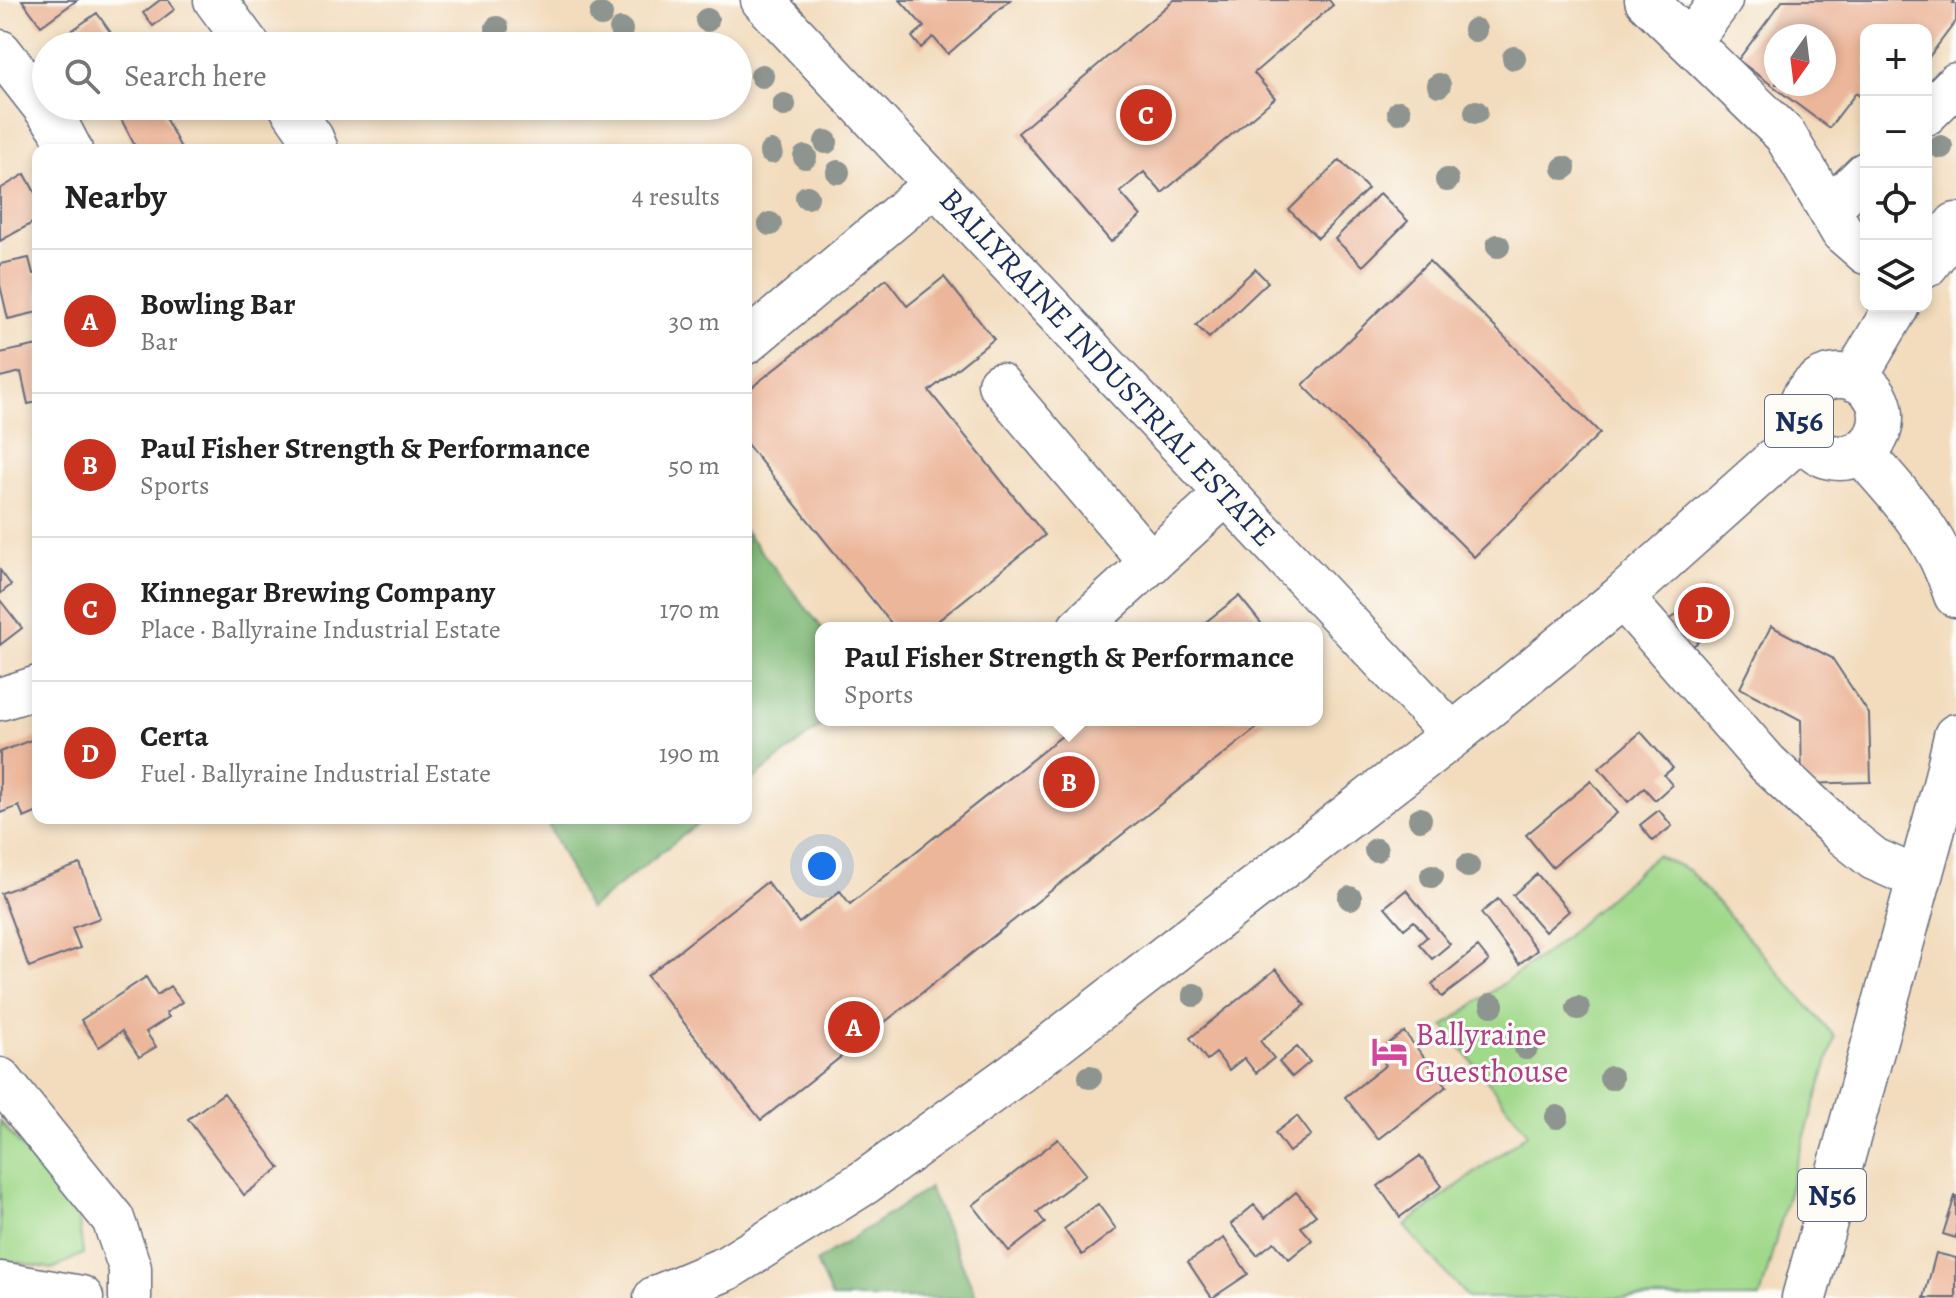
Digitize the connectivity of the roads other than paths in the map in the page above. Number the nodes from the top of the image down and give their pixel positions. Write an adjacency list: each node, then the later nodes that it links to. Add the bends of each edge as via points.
1 (215, 0): 5 (street)
2 (762, 0): 16 (street, BALLYRAINE INDUSTRIAL ESTATE)
3 (1646, 0): 6 (street)
4 (1721, 0): 6 (street)
5 (239, 32)
6 (1690, 42): 17 (street, via 1785,135)
7 (0, 51): 9 (street)
8 (1956, 84): 10 (street)
9 (32, 92)
10 (1932, 108)
11 (54, 120): 13 (street)
12 (300, 120): 14 (street)
13 (68, 144)
14 (314, 144)
15 (1860, 179): 17 (street)
16 (935, 184): 22 (street); 27 (street, BALLYRAINE INDUSTRIAL ESTATE)
17 (1829, 209): 19 (street, via 1842,232)
18 (1956, 225): 20 (main road)
19 (1860, 248)
20 (1932, 257)
21 (1893, 312): 23 (main road, N56)
22 (752, 338)
23 (1854, 379): 25 (main road, N56, via 1841,376 1814,385 1800,408); 26 (main road, N56, via 1866,385 1880,407 1881,420 1871,444)
24 (999, 384): 28 (street)
25 (1803, 435): 26 (main road, N56, via 1811,447 1835,458); 30 (main road)
26 (1861, 452): 29 (main road, N56, via 1906,502 1942,555)
27 (1226, 494): 28 (street); 34 (street, BALLYRAINE INDUSTRIAL ESTATE)
28 (1151, 563): 31 (street)
29 (1956, 592)
30 (1622, 597): 34 (main road); 36 (street, via 1767,763 1874,859)
31 (1086, 622)
32 (32, 689): 33 (street)
33 (0, 699)
34 (1453, 735): 41 (main road, via 1016,1073 865,1182 727,1268)
35 (1956, 736): 36 (main road, N56)
36 (1919, 879): 42 (main road, N56)
37 (0, 1079): 40 (street, via 113,1219 130,1268)
38 (0, 1284): 39 (main road)
39 (81, 1298)
40 (130, 1298)
41 (656, 1298)
42 (1804, 1298)

